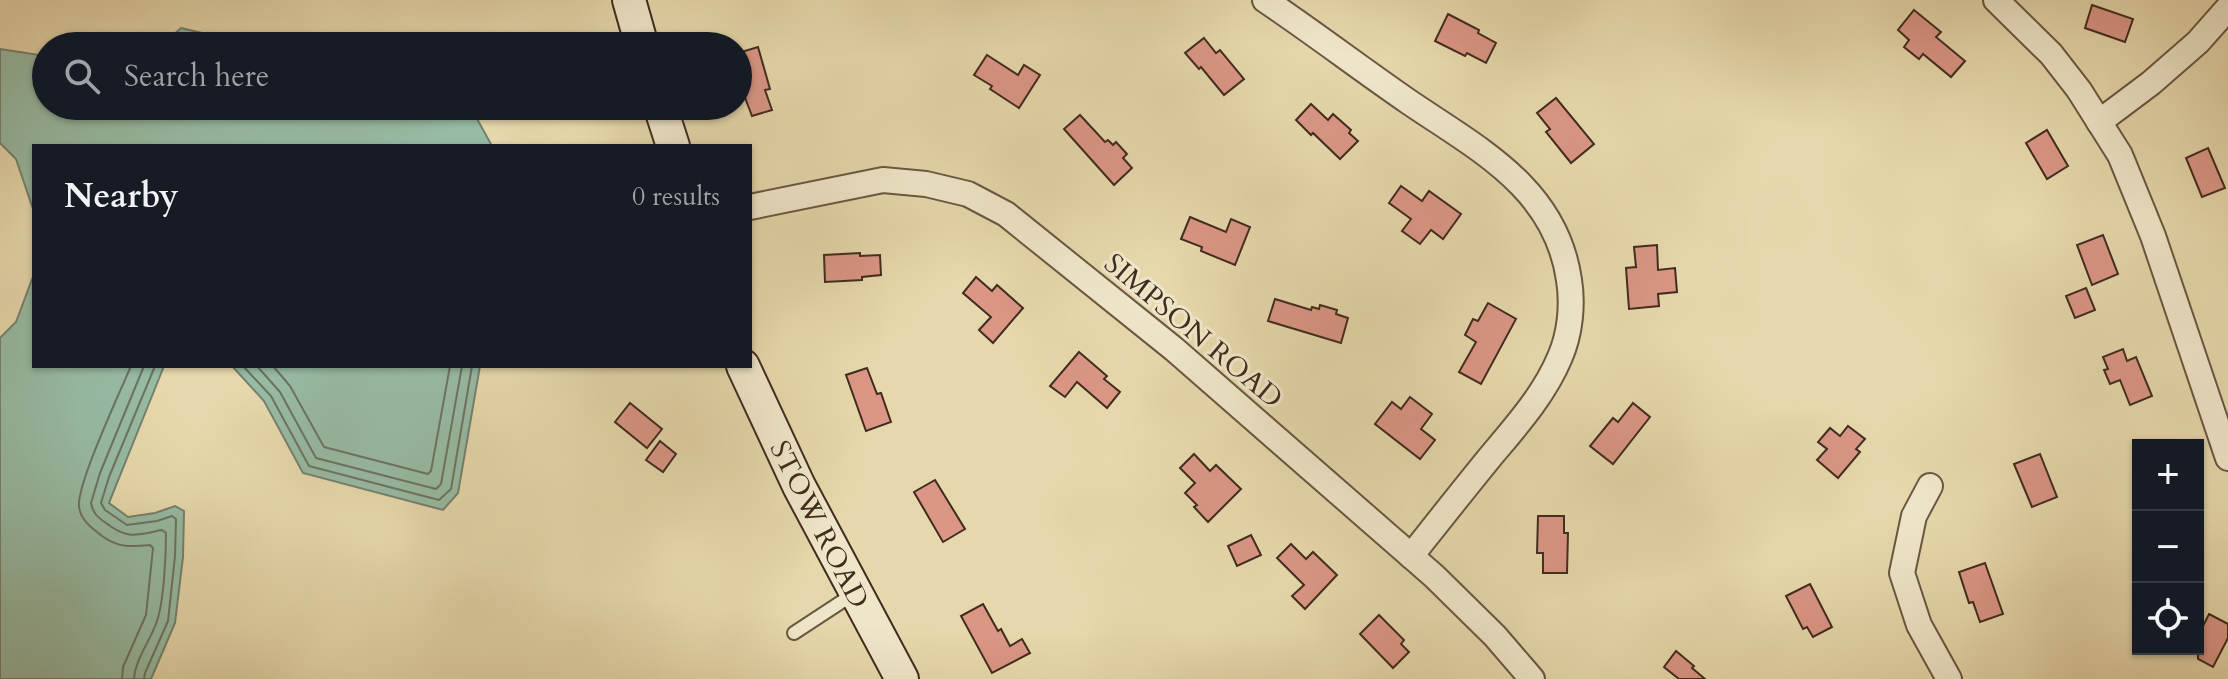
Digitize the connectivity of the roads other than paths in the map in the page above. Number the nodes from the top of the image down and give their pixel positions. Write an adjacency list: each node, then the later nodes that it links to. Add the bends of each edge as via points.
1 (629, 0): 5 (street)
2 (1265, 0): 13 (street, via 1489,155 1527,189 1566,257 1569,321 1561,355 1542,393)
3 (1996, 0): 7 (street, via 2051,54)
4 (2228, 8): 7 (street, via 2198,42)
5 (638, 32)
6 (665, 120): 8 (street)
7 (2099, 122): 11 (street, via 2120,155 2153,236)
8 (672, 144)
9 (752, 207): 13 (street, SIMPSON ROAD, via 883,180 968,194 1006,214 1163,340)
10 (744, 368): 14 (street, STOW ROAD)
11 (2226, 443)
12 (1930, 486): 18 (street, via 1914,516 1902,573 1919,625)
13 (1411, 556): 17 (street, SIMPSON ROAD, via 1466,605)
14 (855, 593): 15 (lane); 16 (street, STOW ROAD)
15 (794, 633)
16 (902, 679)
17 (1532, 679)
18 (1949, 679)

